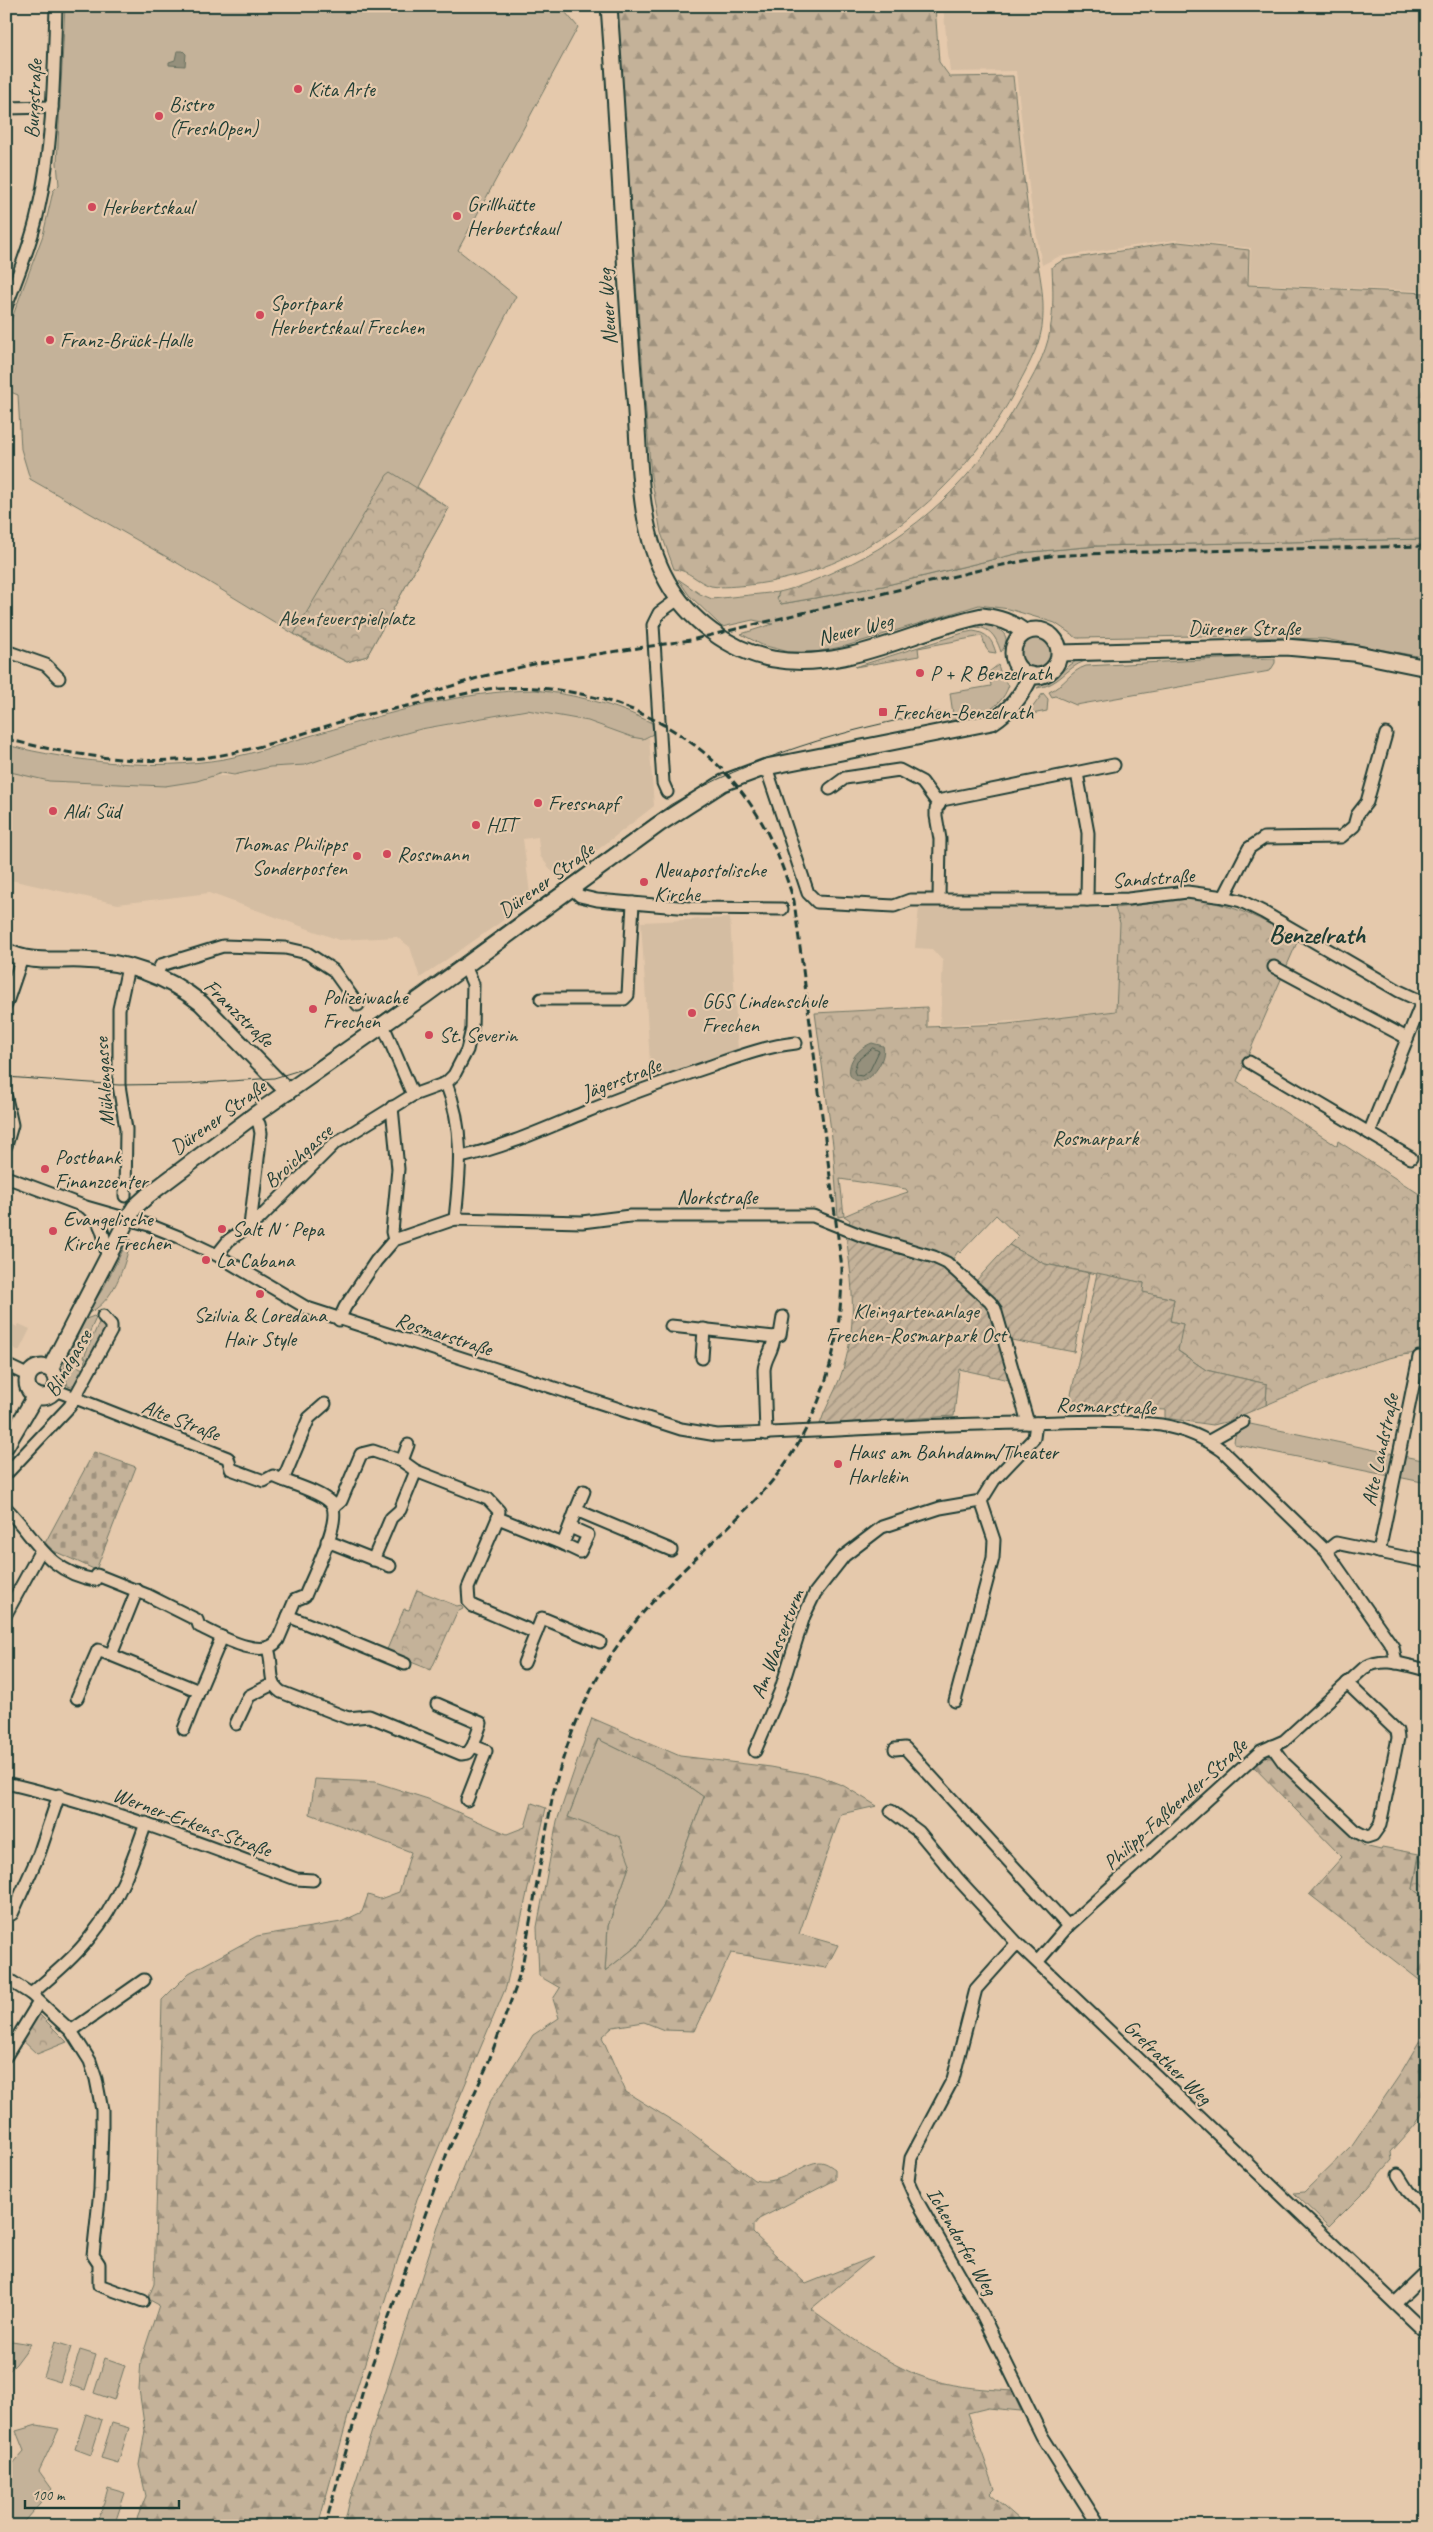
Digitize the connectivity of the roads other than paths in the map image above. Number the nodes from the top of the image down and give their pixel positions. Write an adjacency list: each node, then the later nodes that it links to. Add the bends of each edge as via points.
1 (56, 6): 3 (street, Burgstraße)
2 (609, 6): 6 (main road, Neuer Weg, via 627,302 644,499 650,536 666,580)
3 (52, 107): 4 (street); 5 (street, Burgstraße, via 49,150 36,219)
4 (6, 108)
5 (6, 307)
6 (678, 599): 7 (main road, Neuer Weg, via 700,623 732,644 774,659 824,661 851,656 982,616 1013,623); 18 (street, via 659,613 653,625 663,783)
7 (1025, 632): 9 (main road, via 1033,629 1049,632 1059,645); 11 (main road, via 1016,641 1013,654 1018,667)
8 (6, 651): 12 (street, via 46,665)
9 (1060, 653): 10 (main road, Dürener Straße, via 1286,647 1353,653); 11 (main road, via 1051,671)
10 (1427, 668)
11 (1030, 675): 15 (main road, Dürener Straße, via 1021,697 992,722)
12 (59, 678)
13 (1386, 734): 21 (street, Sandstraße, via 1367,802 1349,833 1341,837 1264,838 1249,848)
14 (1114, 766): 16 (street)
15 (766, 767): 20 (main road, Dürener Straße, via 723,783 681,808); 22 (street, Sandstraße, via 813,900 859,906 894,906 910,900)
16 (1077, 773): 19 (street, via 949,798); 23 (street, Sandstraße, via 1088,833)
17 (830, 790): 19 (street, via 845,778 899,770 922,782)
18 (667, 792)
19 (939, 805): 22 (street, via 936,816 940,839)
20 (571, 888): 24 (street, via 574,893 588,899); 29 (main road, Dürener Straße)
21 (1224, 897): 23 (street, Sandstraße, via 1187,892); 33 (street, via 1264,912)
22 (939, 899): 23 (street, Sandstraße)
23 (1087, 900)
24 (633, 904): 25 (street); 32 (street, via 628,994 624,999)
25 (782, 909)
26 (6, 951): 27 (main road, Franzstraße)
27 (22, 958): 28 (main road, Franzstraße, via 84,960); 34 (street)
28 (128, 966): 31 (main road, Franzstraße); 51 (street, Mühlengasse, via 119,1018 119,1085 126,1130)
29 (465, 966): 36 (main road, Dürener Straße); 40 (street, via 473,984 472,1029 460,1066)
30 (1274, 967): 37 (street)
31 (156, 975): 35 (street, via 161,965 222,946 285,948 307,952 333,970); 41 (main road, Franzstraße, via 202,1003)
32 (541, 999)
33 (1424, 1003): 37 (street)
34 (6, 1005)
35 (358, 1005)
36 (383, 1025): 41 (main road, Dürener Straße); 42 (street)
37 (1407, 1038): 46 (street)
38 (796, 1043): 48 (street, Jägerstraße, via 778,1045 650,1086 528,1137)
39 (1249, 1062): 46 (street)
40 (446, 1083): 42 (street, Broichgasse); 48 (street, via 454,1109)
41 (288, 1092): 45 (main road, Dürener Straße)
42 (413, 1095): 44 (street, Broichgasse)
43 (6, 1098): 47 (street, via 12,1125)
44 (392, 1107): 55 (street, Broichgasse, via 320,1156); 56 (street, via 398,1169)
45 (253, 1116): 53 (main road, Dürener Straße, via 147,1196); 55 (street, via 261,1133)
46 (1369, 1133): 49 (street)
47 (6, 1146)
48 (461, 1157): 54 (street)
49 (1411, 1158)
50 (6, 1177): 52 (street, Rosmarstraße)
51 (125, 1196)
52 (86, 1207): 53 (street, Rosmarstraße); 58 (street, via 102,1227)
53 (128, 1218): 57 (street, Rosmarstraße); 58 (main road, Blindgasse)
54 (455, 1219): 56 (street, Norkstraße); 75 (street, Norkstraße, via 582,1222 630,1216 807,1215 947,1263 995,1309)
55 (250, 1226): 57 (street, Broichgasse, via 229,1240)
56 (394, 1240): 61 (street, via 372,1267)
57 (217, 1255): 61 (street, Rosmarstraße, via 292,1301)
58 (107, 1257): 68 (main road, Blindgasse)
59 (104, 1316): 72 (street, Blindgasse, via 111,1325 110,1331)
60 (783, 1317): 64 (street, via 780,1335)
61 (339, 1320): 76 (street, Rosmarstraße, via 681,1429 717,1435)
62 (671, 1326): 63 (street)
63 (704, 1329): 64 (street); 66 (street)
64 (774, 1337): 76 (street, via 773,1349 764,1370)
65 (1419, 1357): 96 (street, Alte Landstraße)
66 (702, 1358)
67 (6, 1365): 69 (street)
68 (50, 1369): 69 (main road, via 40,1367); 70 (main road, via 57,1381)
69 (29, 1376): 71 (main road, via 28,1387)
70 (54, 1390): 71 (main road, via 48,1396); 72 (street, Alte Straße)
71 (36, 1395): 79 (main road, Blindgasse)
72 (73, 1399): 82 (street, Blindgasse); 83 (street, Alte Straße, via 228,1458 231,1469 264,1481 273,1476)
73 (325, 1404): 83 (street, via 309,1418)
74 (1243, 1422): 77 (street)
75 (1032, 1423): 76 (street, Rosmarstraße, via 944,1424); 77 (street, Rosmarstraße, via 1142,1424 1189,1432); 85 (street, via 1034,1438 994,1480)
76 (766, 1434)
77 (1209, 1441): 95 (street, Rosmarstraße, via 1231,1458)
78 (408, 1445): 80 (street)
79 (6, 1446)
80 (402, 1461): 81 (street); 87 (street, via 373,1451 361,1454 341,1501)
81 (416, 1471): 89 (street, via 488,1500 498,1512); 97 (street, via 400,1510 391,1518)
82 (8, 1472)
83 (283, 1480): 87 (street, Alte Straße, via 324,1498)
84 (584, 1491): 88 (street)
85 (981, 1502): 116 (street, via 994,1540 993,1558); 123 (street, Am Wasserturm, via 940,1508 882,1527 844,1556 815,1593 804,1616 780,1692)
86 (6, 1508): 93 (street)
87 (334, 1508): 91 (street, via 334,1524)
88 (576, 1510): 90 (street); 94 (street)
89 (498, 1518): 92 (street); 103 (street, via 468,1588 470,1602 477,1609)
90 (570, 1527): 92 (street); 92 (street, via 588,1535 580,1552)
91 (327, 1541): 97 (street); 102 (street, via 305,1596 295,1600)
92 (563, 1544)
93 (41, 1550): 100 (street, via 63,1570 95,1580 97,1575); 101 (street)
94 (671, 1550)
95 (1326, 1551): 96 (street, via 1336,1544); 109 (street, Rosmarstraße, via 1393,1647)
96 (1379, 1552): 98 (street)
97 (372, 1560): 99 (street)
98 (1427, 1562)
99 (390, 1566)
100 (137, 1590): 104 (street, via 197,1620 199,1626); 107 (street)
101 (6, 1614)
102 (288, 1616): 106 (street, via 278,1640); 110 (street)
103 (536, 1633): 105 (street, via 542,1618); 108 (street)
104 (222, 1637): 106 (street, via 251,1648); 114 (street)
105 (600, 1642)
106 (268, 1649): 113 (street, via 273,1664)
107 (111, 1655): 114 (street); 115 (street, via 98,1650)
108 (524, 1663)
109 (1396, 1663): 111 (street, Philipp-Faßbender-Straße); 112 (street, Philipp-Faßbender-Straße, via 1373,1662)
110 (405, 1664)
111 (1427, 1670)
112 (1347, 1683): 121 (street, Philipp-Faßbender-Straße, via 1284,1740); 121 (street, via 1397,1731 1380,1825 1373,1835 1368,1837 1357,1832 1284,1763)
113 (273, 1684): 118 (street, via 249,1696); 120 (street, via 281,1692 348,1718 369,1716 460,1754 468,1753)
114 (199, 1691): 119 (street)
115 (77, 1698)
116 (956, 1701)
117 (437, 1704): 120 (street, via 481,1723)
118 (236, 1724)
119 (184, 1729)
120 (473, 1746): 126 (street, via 486,1751)
121 (1272, 1746): 131 (street, Philipp-Faßbender-Straße, via 1262,1751)
122 (895, 1749): 131 (street, via 905,1748)
123 (755, 1751)
124 (6, 1783): 125 (street, Werner-Erkens-Straße)
125 (59, 1795): 128 (street, Werner-Erkens-Straße); 130 (street, via 39,1854)
126 (467, 1800)
127 (890, 1811): 132 (street, Grefrather Weg, via 919,1832)
128 (146, 1823): 129 (street, Werner-Erkens-Straße, via 296,1879); 136 (street, via 127,1875 92,1935)
129 (314, 1880)
130 (12, 1914)
131 (1068, 1926): 133 (street, Philipp-Faßbender-Straße)
132 (1017, 1943): 133 (street, Grefrather Weg); 145 (street, Ichendorfer Weg, via 976,1989 954,2078 915,2149 908,2181 983,2316 1042,2436)
133 (1038, 1961): 143 (street, Grefrather Weg)
134 (6, 1978): 136 (street)
135 (144, 1980): 137 (street)
136 (35, 1998): 137 (street); 138 (street)
137 (71, 2031): 142 (street, via 90,2061 102,2110 100,2190 93,2254 99,2264 99,2285)
138 (6, 2056)
139 (1398, 2175): 140 (street)
140 (1427, 2211)
141 (1427, 2272): 143 (street)
142 (143, 2301)
143 (1395, 2303): 144 (street, Grefrather Weg)
144 (1427, 2334)
145 (1099, 2526)

